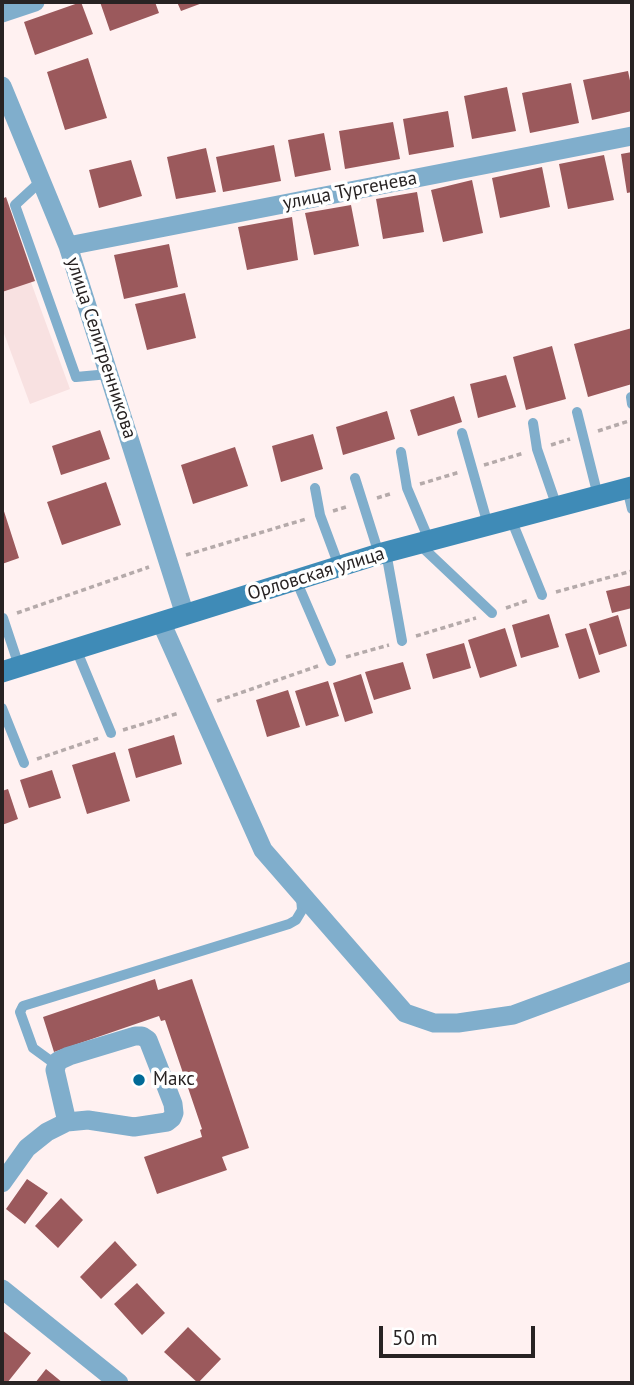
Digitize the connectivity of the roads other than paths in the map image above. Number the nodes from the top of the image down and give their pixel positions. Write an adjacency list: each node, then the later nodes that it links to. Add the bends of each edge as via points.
1 (35, 2): 2 (street)
2 (2, 13)
3 (2, 86): 5 (street, улица Селитренникова)
4 (632, 136): 6 (street, улица Тургенева)
5 (41, 181): 6 (street, улица Селитренникова); 7 (lane, via 15,205 24,231 76,377)
6 (68, 246): 7 (street, улица Селитренникова)
7 (109, 374): 25 (street, улица Селитренникова)
8 (577, 412): 15 (lane)
9 (533, 423): 16 (lane)
10 (462, 433): 18 (lane)
11 (401, 452): 19 (lane)
12 (355, 478): 20 (lane)
13 (315, 488): 21 (lane)
14 (631, 495): 15 (main road, Орловская улица)
15 (598, 496): 16 (main road, Орловская улица)
16 (557, 507): 17 (main road, Орловская улица)
17 (511, 519): 18 (main road, Орловская улица); 23 (lane)
18 (488, 525): 19 (main road, Орловская улица)
19 (424, 542): 20 (main road, Орловская улица); 24 (lane)
20 (383, 553): 21 (main road, Орловская улица); 28 (lane)
21 (340, 566): 22 (main road, Орловская улица)
22 (296, 580): 25 (main road, Орловская улица); 30 (lane)
23 (541, 596)
24 (492, 613)
25 (186, 615): 27 (main road, Орловская улица)
26 (3, 618): 31 (lane)
27 (161, 622): 29 (main road, Орловская улица); 35 (street, via 263,850)
28 (402, 641)
29 (76, 649): 31 (main road, Орловская улица); 33 (lane)
30 (331, 661)
31 (11, 669)
32 (2, 708): 34 (lane)
33 (111, 733)
34 (24, 763)
35 (299, 892): 36 (street, via 405,1013 434,1023 513,1015); 37 (lane, via 302,910 289,924 21,1007 33,1048)
36 (632, 971)
37 (55, 1064): 38 (street); 38 (street, via 69,1056 144,1037 174,1109 167,1122 139,1127)
38 (67, 1122): 39 (street, via 27,1147)
39 (2, 1183)
40 (2, 1289): 41 (street)
41 (119, 1383)

